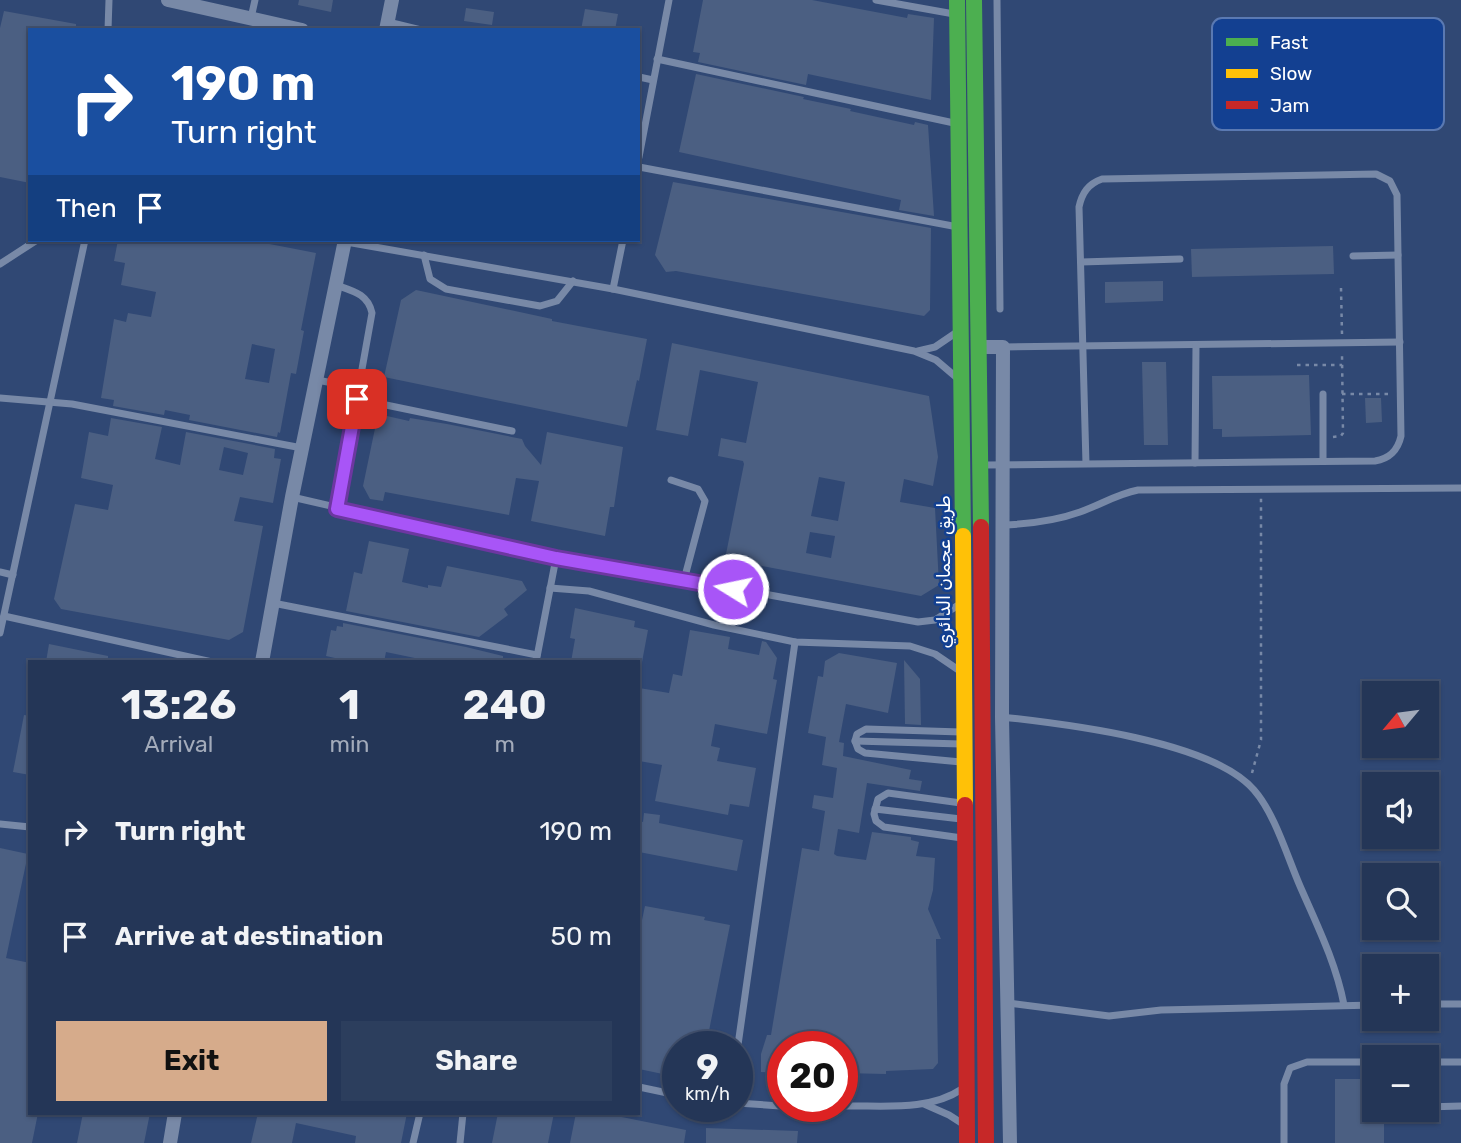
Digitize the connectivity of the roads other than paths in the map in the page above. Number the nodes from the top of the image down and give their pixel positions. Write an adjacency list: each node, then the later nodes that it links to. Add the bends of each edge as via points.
1 (109, 0): 12 (lane)
2 (171, 0): 10 (street)
3 (255, 0): 10 (lane)
4 (393, 0): 11 (street)
5 (669, 0): 14 (lane)
6 (876, 0): 9 (lane)
7 (974, 0): 41 (main road, طريق عجمان الدائري)
8 (997, 0): 35 (lane)
9 (957, 7): 17 (main road, طريق عجمان الدائري)
10 (251, 18): 13 (street)
11 (387, 26)
12 (108, 28)
13 (294, 28)
14 (657, 59): 16 (lane); 17 (lane)
15 (640, 77): 16 (lane)
16 (653, 80): 18 (lane)
17 (958, 124): 20 (main road, طريق عجمان الدائري)
18 (640, 152)
19 (640, 167): 20 (lane)
20 (959, 227): 36 (main road, طريق عجمان الدائري)
21 (34, 242): 31 (lane)
22 (85, 242): 49 (lane)
23 (345, 242): 33 (street)
24 (356, 242): 26 (lane)
25 (623, 242): 34 (lane)
26 (424, 255): 32 (lane); 32 (lane, via 430,279 440,287 486,297 540,306 557,301)
27 (1398, 255): 28 (lane); 30 (lane, via 1397,195 1381,175 1102,179 1090,185 1080,201); 37 (lane)
28 (1353, 256)
29 (1180, 259): 30 (lane)
30 (1081, 261): 38 (lane)
31 (0, 264)
32 (573, 281): 34 (lane)
33 (336, 285): 43 (street); 45 (lane, via 362,295 372,313)
34 (613, 289): 42 (lane)
35 (1000, 310)
36 (961, 328): 42 (lane, via 935,347); 44 (main road, طريق عجمان الدائري)
37 (1400, 342): 39 (lane); 52 (lane, via 1401,436 1393,453 1375,461)
38 (1083, 344): 39 (lane); 40 (lane); 55 (lane)
39 (1196, 345): 53 (lane)
40 (1003, 346): 41 (street); 54 (street)
41 (979, 347): 56 (main road, طريق عجمان الدائري)
42 (914, 351): 44 (lane, via 936,360)
43 (317, 380): 45 (lane); 51 (street)
44 (962, 383): 67 (main road, طريق عجمان الدائري)
45 (359, 388): 48 (lane)
46 (1323, 394): 52 (lane)
47 (0, 398): 49 (lane)
48 (357, 399): 50 (lane); 60 (lane)
49 (51, 402): 51 (lane); 64 (lane)
50 (512, 431)
51 (303, 448): 59 (street)
52 (1323, 461): 53 (lane)
53 (1195, 463): 55 (lane)
54 (1003, 464): 55 (lane); 56 (lane); 61 (street)
55 (1086, 464)
56 (981, 465): 108 (main road, طريق عجمان الدائري)
57 (671, 480): 65 (lane, via 698,489 705,501)
58 (1461, 488): 61 (lane, via 1138,490 1062,518)
59 (292, 498): 60 (lane); 68 (street)
60 (337, 509): 62 (lane)
61 (1003, 525): 76 (street)
62 (556, 558): 65 (lane); 66 (lane)
63 (0, 572): 64 (lane)
64 (13, 575): 69 (lane)
65 (684, 580): 67 (lane, via 918,622 935,620)
66 (550, 588): 71 (lane, via 589,591); 72 (lane)
67 (963, 602): 75 (main road, طريق عجمان الدائري)
68 (273, 603): 72 (lane); 74 (street)
69 (4, 616): 70 (lane); 73 (lane)
70 (0, 633)
71 (794, 642): 75 (lane, via 910,646 935,654); 90 (lane)
72 (536, 658)
73 (203, 660)
74 (262, 660)
75 (964, 675): 77 (main road, طريق عجمان الدائري)
76 (1002, 718): 85 (street); 89 (lane, via 1094,730 1172,748 1228,767 1248,783 1264,804 1326,944)
77 (965, 738): 78 (lane); 78 (lane, via 870,729 860,732); 79 (main road, طريق عجمان الدائري)
78 (855, 741): 79 (lane, via 865,753)
79 (965, 762): 81 (main road, طريق عجمان الدائري)
80 (875, 809): 81 (lane); 81 (lane, via 881,796 892,793); 84 (lane, via 876,821 884,827)
81 (965, 812): 84 (main road, طريق عجمان الدائري)
82 (0, 824): 83 (lane)
83 (28, 827)
84 (966, 838): 94 (main road, طريق عجمان الدائري)
85 (1007, 1003): 89 (lane, via 1109,1016 1161,1010); 109 (street)
86 (1439, 1004): 87 (lane)
87 (1461, 1004)
88 (1362, 1005): 89 (lane)
89 (1344, 1006)
90 (740, 1031)
91 (1362, 1062): 110 (lane, via 1307,1062 1290,1068 1284,1084)
92 (1439, 1062): 93 (lane)
93 (1461, 1062)
94 (968, 1083): 97 (lane, via 949,1097); 104 (main road, طريق عجمان الدائري)
95 (640, 1087): 96 (lane)
96 (662, 1092)
97 (923, 1104): 98 (lane); 104 (lane, via 949,1115)
98 (858, 1106)
99 (1461, 1106): 100 (lane)
100 (1439, 1107)
101 (175, 1115): 105 (street)
102 (420, 1115): 106 (lane)
103 (463, 1115): 107 (lane)
104 (967, 1136)
105 (170, 1143)
106 (413, 1143)
107 (460, 1143)
108 (986, 1143)
109 (1010, 1143)
110 (1284, 1143)

